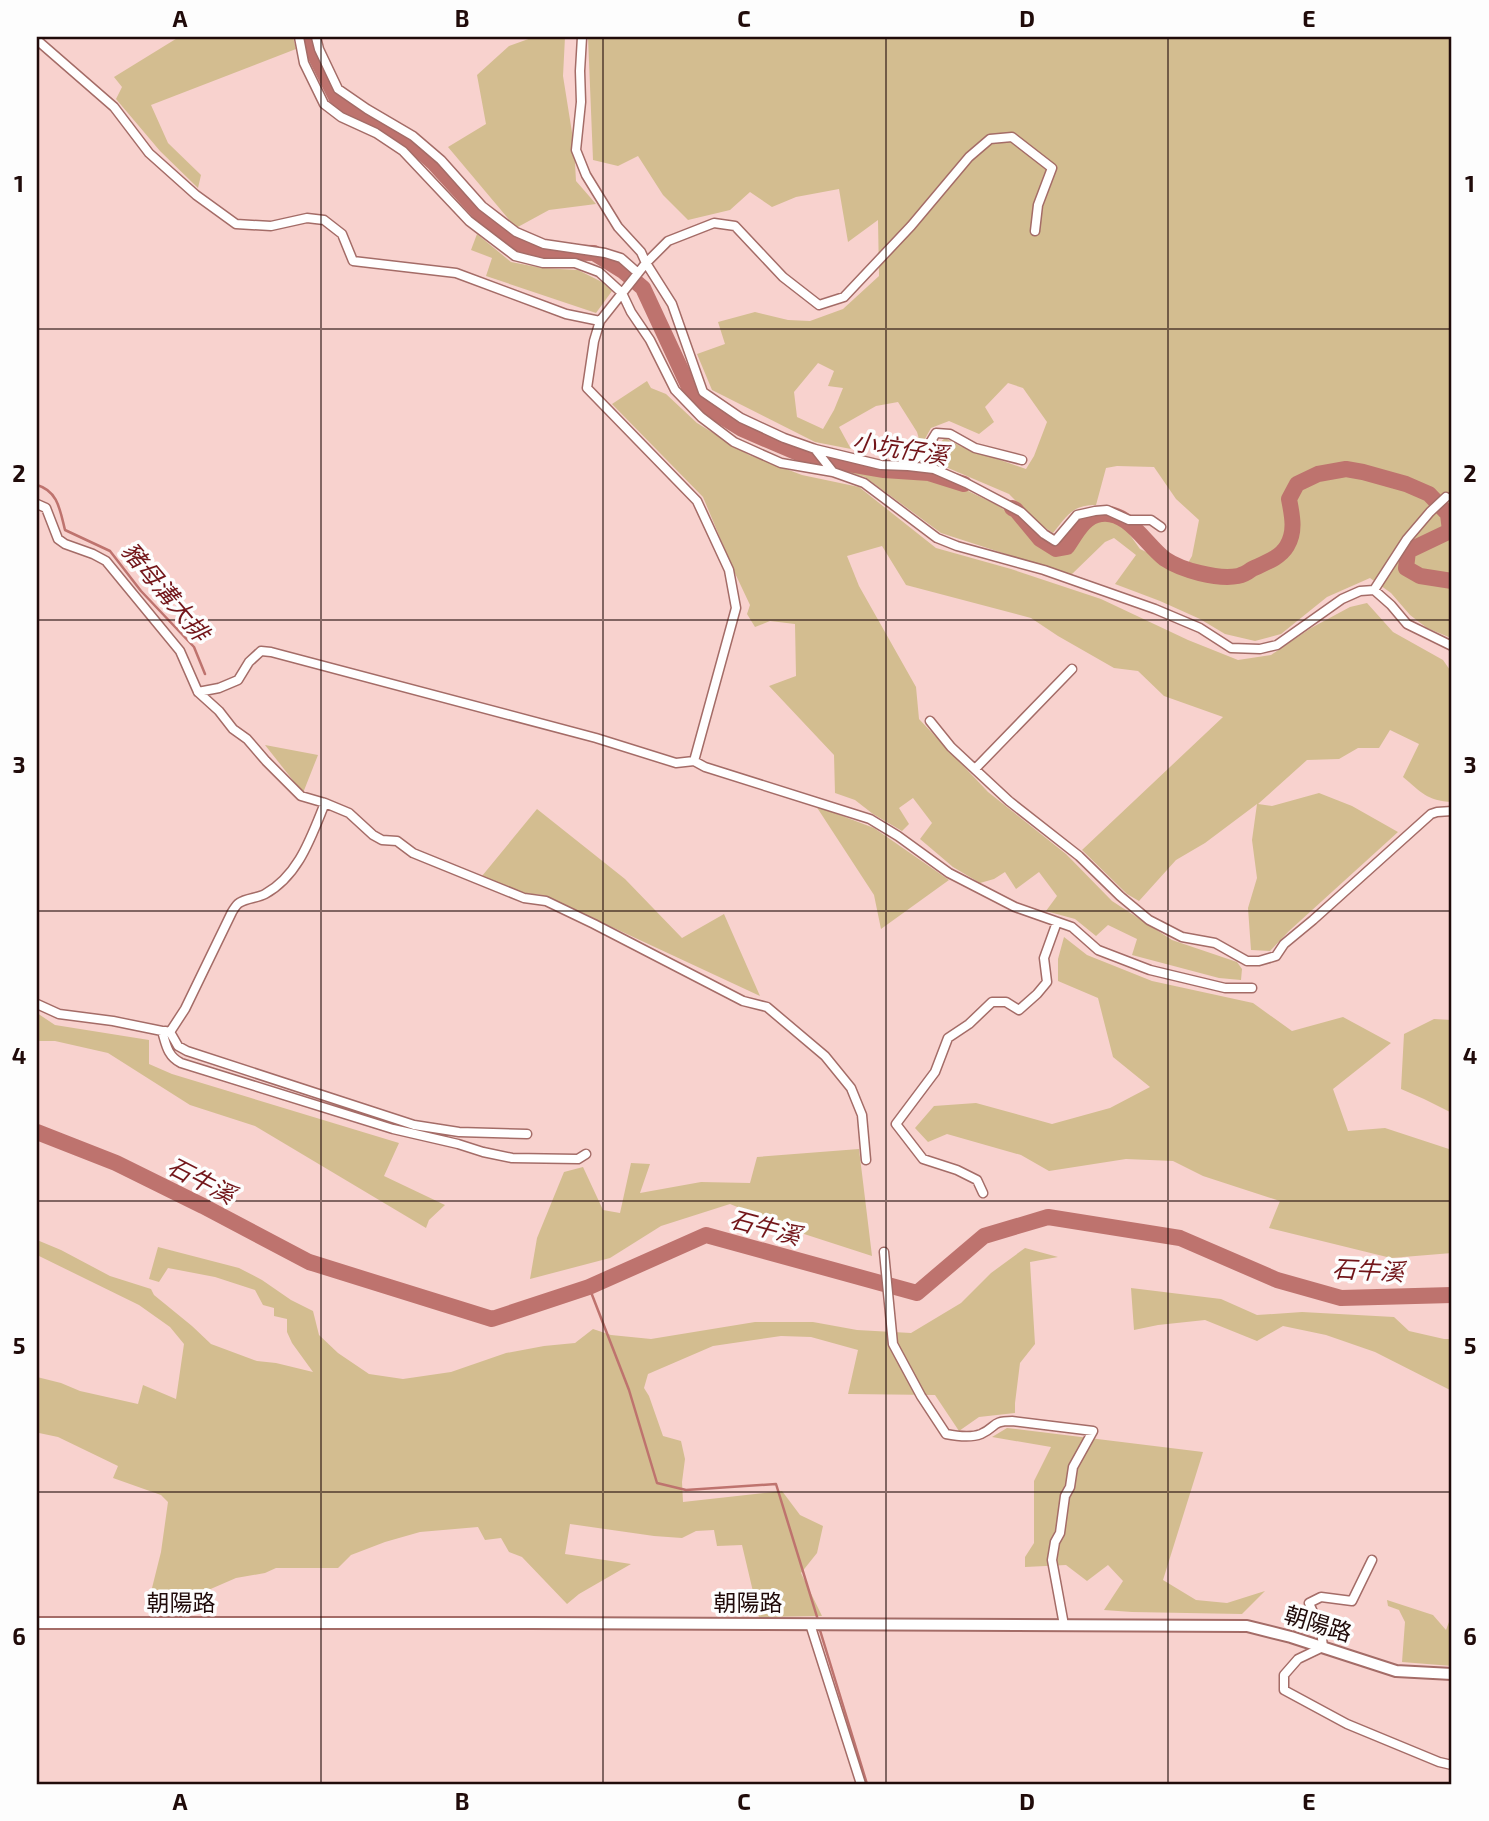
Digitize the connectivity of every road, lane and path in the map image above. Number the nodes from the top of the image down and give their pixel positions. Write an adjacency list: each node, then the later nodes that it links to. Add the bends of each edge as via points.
1 (299, 37): 8 (street, via 304,63 324,104 403,151 468,221 515,256 543,263 575,263 599,272)
2 (316, 37): 7 (street, via 338,89 413,136 482,206 516,232 544,244 621,258)
3 (582, 37): 6 (street, via 576,150 618,228)
4 (37, 40): 9 (street, via 114,107 149,153 236,224 271,226 307,218 324,220 342,234 353,261 456,273 566,314)
5 (1035, 231): 6 (street, via 1038,205 1052,168 1012,138 990,139 844,297 819,305 783,277 736,226 714,223 668,241)
6 (646, 263): 7 (street); 10 (street, via 672,304 703,392 741,418)
7 (638, 273): 8 (street)
8 (622, 293): 9 (street); 13 (street, via 675,390 701,417 734,442 781,463)
9 (600, 321): 22 (street, via 587,388 697,501 729,569 736,608)
10 (815, 449): 12 (street, via 881,465); 13 (street)
11 (1022, 460): 12 (street, via 936,433)
12 (908, 466): 16 (street, via 934,469 1021,512 1055,541 1077,516 1095,511 1151,520)
13 (833, 472): 17 (street, via 864,483 937,538 1142,604 1200,628 1231,648 1277,645 1342,599)
14 (1444, 498): 17 (street, via 1407,539)
15 (37, 504): 20 (street, via 46,508 58,539 106,561 180,651)
16 (1161, 527)
17 (1374, 590): 18 (street, via 1408,624)
18 (1452, 646)
19 (1072, 669): 23 (street)
20 (198, 692): 22 (street, via 238,680 261,651 271,652 676,763); 24 (street, via 301,796)
21 (930, 721): 23 (street)
22 (694, 761): 26 (street, via 870,819 949,873 1015,907)
23 (975, 769): 25 (street, via 1149,919 1182,937 1215,943 1247,961 1276,956 1430,814)
24 (325, 803): 29 (street, via 286,880 239,903 232,912 185,1009); 32 (street, via 349,813 382,840 397,841 414,853 524,898 546,901 743,1001 767,1007 825,1056 851,1088 862,1115)
25 (1452, 811)
26 (1058, 922): 27 (street, via 1072,927 1098,950 1150,970 1225,988); 33 (street, via 1044,958 1047,982 1037,995 1019,1010 1006,1002 992,1002 948,1038 935,1072 896,1124 923,1159 977,1180)
27 (1252, 988)
28 (37, 1004): 29 (street, via 59,1014)
29 (166, 1031): 30 (street, via 187,1051 414,1125); 31 (street, via 168,1050 181,1063 393,1129 512,1158 578,1159)
30 (527, 1134)
31 (586, 1154)
32 (866, 1160)
33 (983, 1193)
34 (884, 1252): 38 (street, via 893,1344 946,1434 980,1435 1000,1421 1012,1420 1093,1431 1073,1467 1052,1560)
35 (1372, 1560): 39 (street, via 1352,1601 1321,1597 1309,1603)
36 (37, 1623): 37 (main road, 朝陽路)
37 (810, 1624): 38 (main road, 朝陽路); 42 (street)
38 (1064, 1625): 39 (main road, 朝陽路, via 1247,1626)
39 (1323, 1647): 40 (main road, 朝陽路, via 1396,1671); 41 (street, via 1298,1659 1284,1675 1284,1690 1347,1724)
40 (1452, 1674)
41 (1452, 1765)
42 (861, 1784)

